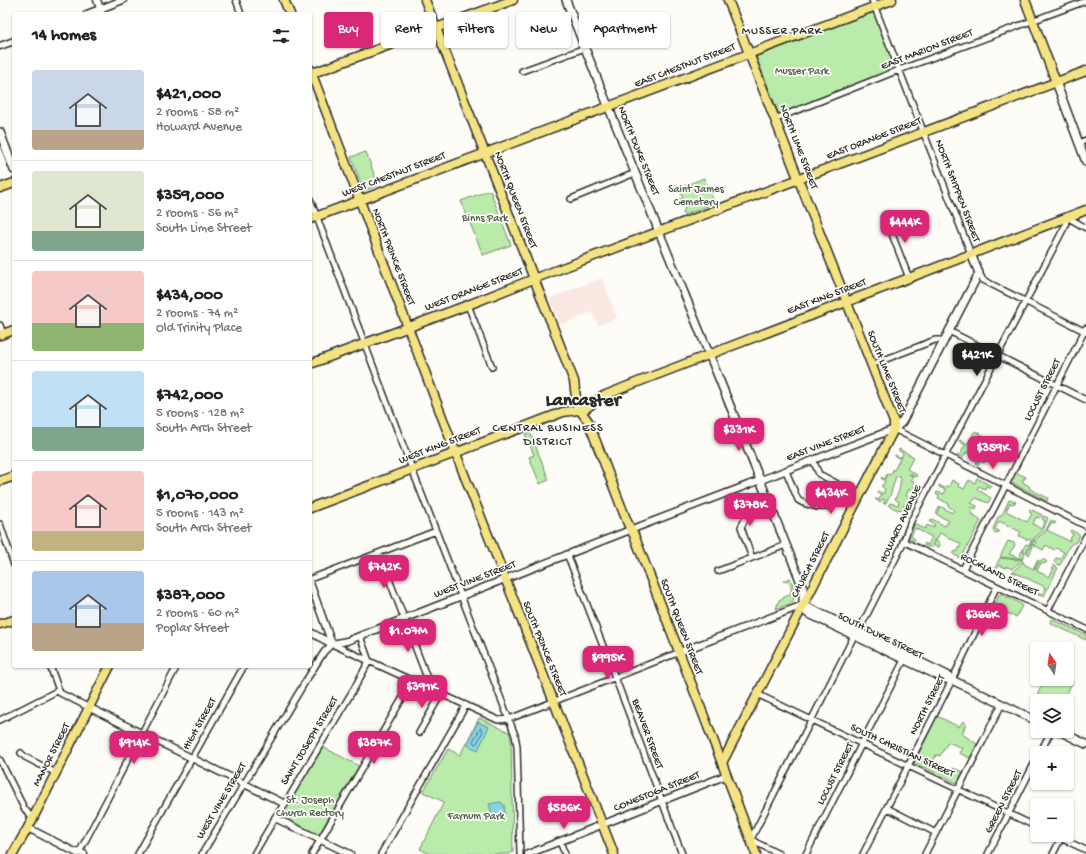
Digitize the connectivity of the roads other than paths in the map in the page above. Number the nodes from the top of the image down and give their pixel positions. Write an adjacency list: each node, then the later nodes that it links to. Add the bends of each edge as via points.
1 (97, 0): 13 (street)
2 (123, 0): 13 (street)
3 (236, 0): 14 (street)
4 (284, 0): 15 (main road)
5 (425, 0): 16 (main road, NORTH QUEEN STREET)
6 (513, 0): 18 (main road)
7 (566, 0): 19 (main road, NORTH DUKE STREET)
8 (728, 0): 24 (main road, NORTH LIME STREET)
9 (892, 0): 12 (main road, EAST CHESTNUT STREET)
10 (1025, 0): 17 (main road)
11 (1085, 1): 17 (street, EAST MARION STREET)
12 (873, 3): 24 (main road, EAST CHESTNUT STREET); 25 (street, NORTH SHIPPEN STREET)
13 (101, 12)
14 (240, 12)
15 (289, 12)
16 (430, 12)
17 (1032, 21): 25 (street, EAST MARION STREET); 30 (main road)
18 (436, 28): 36 (main road, NORTH QUEEN STREET)
19 (579, 33)
20 (12, 42): 21 (street)
21 (0, 46)
22 (381, 47): 28 (main road)
23 (585, 48): 26 (street); 31 (main road, NORTH DUKE STREET)
24 (749, 54): 31 (main road, EAST CHESTNUT STREET); 32 (main road, NORTH LIME STREET)
25 (900, 70): 32 (street, EAST MARION STREET); 34 (street, NORTH SHIPPEN STREET)
26 (522, 71)
27 (1086, 71): 30 (main road, EAST ORANGE STREET)
28 (312, 72)
29 (312, 75): 44 (main road, NORTH PRINCE STREET)
30 (1056, 82): 34 (main road, EAST ORANGE STREET); 35 (main road)
31 (608, 107): 36 (main road, EAST CHESTNUT STREET); 39 (main road, NORTH DUKE STREET)
32 (775, 119): 40 (main road, NORTH LIME STREET)
33 (0, 132): 38 (main road)
34 (924, 132): 40 (main road, EAST ORANGE STREET); 51 (street, NORTH SHIPPEN STREET)
35 (1082, 142): 37 (main road)
36 (485, 153): 44 (main road, WEST CHESTNUT STREET); 54 (main road, NORTH QUEEN STREET)
37 (1086, 162)
38 (12, 165)
39 (635, 173): 43 (street); 50 (main road, NORTH DUKE STREET)
40 (799, 179): 50 (main road, EAST ORANGE STREET); 55 (main road, NORTH LIME STREET)
41 (12, 184): 42 (main road)
42 (0, 188)
43 (571, 199)
44 (360, 200): 47 (main road, WEST CHESTNUT STREET); 59 (main road, NORTH PRINCE STREET)
45 (1086, 210): 48 (main road, EAST KING STREET)
46 (885, 216): 53 (street)
47 (313, 217): 65 (street)
48 (1067, 217): 49 (street); 51 (main road, EAST KING STREET); 56 (street, HOWARD AVENUE, via 1065,226)
49 (1086, 228)
50 (659, 232): 54 (main road, EAST ORANGE STREET); 66 (main road, NORTH DUKE STREET)
51 (971, 254): 52 (main road); 53 (main road, EAST KING STREET)
52 (979, 273): 56 (street, via 983,280); 62 (main road, CHURCH STREET)
53 (909, 278): 55 (main road, EAST KING STREET)
54 (534, 279): 57 (main road, WEST ORANGE STREET); 73 (main road, NORTH QUEEN STREET, via 574,381 576,403)
55 (846, 302): 66 (main road, EAST KING STREET); 69 (main road, SOUTH LIME STREET)
56 (1026, 302): 60 (street); 67 (street, HOWARD AVENUE)
57 (468, 305): 59 (main road, WEST ORANGE STREET); 70 (street)
58 (0, 325): 63 (street)
59 (408, 328): 65 (main road, WEST ORANGE STREET); 75 (main road, NORTH PRINCE STREET)
60 (1085, 330): 71 (street, LOCUST STREET)
61 (12, 331): 63 (main road)
62 (949, 331): 64 (main road, CHURCH STREET); 67 (street)
63 (2, 334)
64 (944, 342): 69 (street, via 935,340); 74 (main road, CHURCH STREET, via 902,422)
65 (364, 344): 68 (main road, WEST ORANGE STREET); 78 (street)
66 (709, 355): 73 (main road, EAST KING STREET, via 607,395); 81 (main road)
67 (998, 356): 71 (street); 76 (street, HOWARD AVENUE)
68 (312, 363)
69 (871, 365): 74 (main road, SOUTH LIME STREET, via 894,422)
70 (492, 367)
71 (1057, 385): 72 (street); 83 (street, LOCUST STREET)
72 (1086, 400)
73 (580, 410): 75 (main road, WEST KING STREET, via 563,412); 88 (main road, SOUTH QUEEN STREET, via 588,421)
74 (894, 429): 76 (street, SOUTH LIME STREET); 77 (street, EAST VINE STREET); 104 (main road, CHURCH STREET)
75 (455, 452): 78 (main road, WEST KING STREET); 100 (main road, SOUTH PRINCE STREET)
76 (946, 455): 83 (street, SOUTH LIME STREET); 91 (street, HOWARD AVENUE)
77 (813, 460): 79 (street, EAST VINE STREET); 79 (street, via 819,474 840,487 832,504 826,508 818,508 798,500)
78 (412, 469): 85 (main road, WEST KING STREET); 89 (street)
79 (786, 470): 81 (street, EAST VINE STREET)
80 (12, 477): 82 (main road)
81 (761, 480): 84 (main road); 88 (street, EAST VINE STREET)
82 (0, 481)
83 (1005, 486): 87 (street, SOUTH LIME STREET); 97 (street, LOCUST STREET)
84 (768, 500): 92 (main road); 95 (street, via 751,508 741,527)
85 (312, 507)
86 (0, 524): 96 (street)
87 (1086, 526)
88 (631, 529): 94 (street, WEST VINE STREET); 114 (main road, SOUTH QUEEN STREET)
89 (436, 531): 93 (street); 103 (street)
90 (1086, 536): 105 (street)
91 (903, 541): 97 (street, ROCKLAND STREET); 111 (street, HOWARD AVENUE)
92 (786, 545): 95 (street); 104 (main road, via 803,588)
93 (379, 553): 99 (street); 106 (street)
94 (567, 554): 100 (street, WEST VINE STREET); 121 (street, BEAVER STREET)
95 (752, 558): 98 (street)
96 (12, 559)
97 (963, 569): 101 (street, ROCKLAND STREET)
98 (718, 571)
99 (312, 578)
100 (504, 579): 103 (street, WEST VINE STREET); 128 (main road, SOUTH PRINCE STREET)
101 (997, 586): 105 (street, ROCKLAND STREET); 123 (street, NORTH STREET)
102 (312, 589): 113 (street)
103 (461, 596): 106 (street, WEST VINE STREET); 133 (street)
104 (803, 605): 111 (main road, SOUTH DUKE STREET); 114 (street); 127 (main road, CHURCH STREET)
105 (1048, 610): 109 (street, ROCKLAND STREET)
106 (404, 618): 112 (street, WEST VINE STREET); 124 (street)
107 (12, 621): 108 (main road)
108 (0, 624)
109 (1086, 629)
110 (312, 633): 113 (street)
111 (856, 634): 115 (main road, SOUTH DUKE STREET); 123 (main road, SOUTH DUKE STREET, via 947,674); 134 (street, HOWARD AVENUE)
112 (360, 636): 113 (street, WEST VINE STREET, via 347,642); 116 (street)
113 (332, 644): 116 (street); 149 (street, WEST VINE STREET, via 320,658)
114 (680, 652): 121 (street); 144 (main road, SOUTH QUEEN STREET)
115 (904, 660): 123 (main road, SOUTH DUKE STREET, via 944,679); 139 (street, LOCUST STREET)
116 (369, 661): 122 (street); 152 (street, SAINT JOSEPH STREET)
117 (51, 668): 125 (street)
118 (109, 668): 131 (main road, MANOR STREET)
119 (176, 668): 136 (street)
120 (243, 668): 142 (street, HIGH STREET)
121 (616, 678): 128 (street); 151 (street, BEAVER STREET)
122 (413, 680): 124 (street); 162 (street)
123 (952, 680): 129 (main road, SOUTH DUKE STREET); 145 (street, NORTH STREET)
124 (429, 688): 126 (street)
125 (59, 690): 131 (street, via 60,693); 135 (street)
126 (441, 694): 130 (street); 137 (street)
127 (757, 694): 134 (street, SOUTH CHRISTIAN STREET); 144 (main road, CHURCH STREET)
128 (553, 702): 133 (street); 158 (main road, SOUTH PRINCE STREET)
129 (1002, 704): 132 (main road, SOUTH DUKE STREET); 150 (street)
130 (466, 705): 133 (street, via 498,720); 174 (street)
131 (90, 708): 136 (street); 147 (main road, MANOR STREET)
132 (1030, 718)
133 (509, 719): 175 (street, via 517,740)
134 (812, 719): 139 (street, SOUTH CHRISTIAN STREET); 161 (street, HOWARD AVENUE)
135 (0, 720)
136 (141, 733): 142 (street); 168 (street)
137 (419, 733)
138 (1074, 738): 140 (main road)
139 (862, 743): 145 (street, SOUTH CHRISTIAN STREET); 182 (street, LOCUST STREET)
140 (1086, 744)
141 (21, 753): 147 (street)
142 (192, 758): 149 (street); 169 (street, HIGH STREET)
143 (0, 760): 155 (street, via 24,808)
144 (722, 763): 148 (main road, SOUTH QUEEN STREET)
145 (908, 766): 150 (street, SOUTH CHRISTIAN STREET); 153 (street, NORTH STREET)
146 (1030, 772): 154 (street, GREEN STREET)
147 (56, 773): 155 (main road, MANOR STREET)
148 (727, 775): 151 (street, CONESTOGA STREET); 161 (main road, SOUTH QUEEN STREET)
149 (243, 784): 152 (street); 170 (street, WEST VINE STREET)
150 (958, 789): 154 (street, SOUTH CHRISTIAN STREET); 160 (street)
151 (661, 801): 158 (street, CONESTOGA STREET); 179 (street, BEAVER STREET)
152 (285, 804): 156 (street, SAINT JOSEPH STREET)
153 (886, 808): 160 (street); 183 (street, NORTH STREET)
154 (1009, 813): 157 (street, SOUTH CHRISTIAN STREET); 185 (street, GREEN STREET)
155 (32, 818): 159 (main road, MANOR STREET)
156 (275, 818): 162 (street); 171 (street, SAINT JOSEPH STREET)
157 (1030, 824)
158 (602, 825): 163 (street, CONESTOGA STREET); 178 (main road, SOUTH PRINCE STREET)
159 (28, 828): 167 (main road, MANOR STREET); 168 (street)
160 (936, 833): 184 (street)
161 (750, 839): 180 (main road, SOUTH QUEEN STREET); 181 (street)
162 (320, 840): 172 (street); 173 (street)
163 (560, 842): 176 (street, CONESTOGA STREET); 177 (street)
164 (1059, 842): 186 (street)
165 (1069, 842): 166 (street)
166 (1086, 850)
167 (13, 854)
168 (80, 854)
169 (138, 854)
170 (202, 854)
171 (254, 854)
172 (312, 854)
173 (350, 854)
174 (381, 854)
175 (520, 854)
176 (528, 854)
177 (565, 854)
178 (614, 854)
179 (682, 854)
180 (756, 854)
181 (779, 854)
182 (806, 854)
183 (863, 854)
184 (925, 854)
185 (988, 854)
186 (1053, 854)

